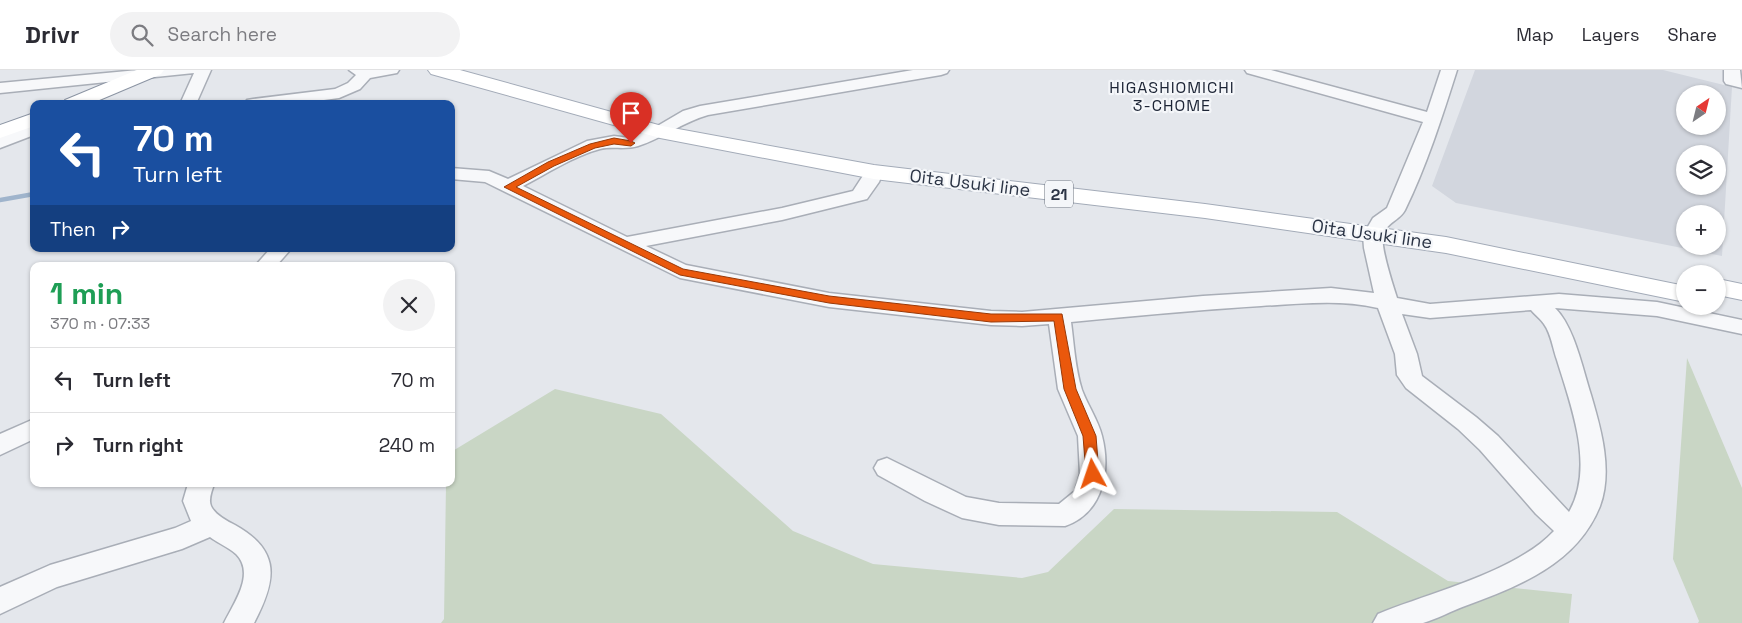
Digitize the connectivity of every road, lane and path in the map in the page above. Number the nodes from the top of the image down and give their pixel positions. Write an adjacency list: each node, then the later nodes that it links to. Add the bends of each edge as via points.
1 (188, 70): 11 (street)
2 (203, 70): 17 (street)
3 (391, 70): 10 (street, via 376,74)
4 (438, 70): 21 (main road, Oita Usuki line / 21)
5 (485, 70): 21 (main road, Oita Usuki line / 21)
6 (941, 70): 21 (street, via 706,110)
7 (1253, 70): 19 (street)
8 (1449, 70): 19 (street)
9 (1732, 70): 12 (street, via 1732,81)
10 (362, 71): 15 (street, via 363,79)
11 (135, 73): 13 (street); 14 (main road); 14 (main road)
12 (1742, 83)
13 (0, 88)
14 (90, 96): 16 (main road)
15 (354, 97): 18 (street, via 329,94)
16 (81, 100)
17 (190, 100)
18 (283, 100)
19 (1432, 120): 27 (street, via 1395,211)
20 (29, 126): 22 (main road); 23 (street)
21 (667, 127): 24 (main road, Oita Usuki line / 21); 26 (street, via 631,143 614,141 593,146); 27 (main road, Oita Usuki line / 21)
22 (0, 132)
23 (0, 143)
24 (874, 172): 27 (main road, Oita Usuki line / 21); 28 (street, via 860,195 782,214)
25 (455, 173): 26 (street, via 489,177)
26 (508, 187): 28 (street)
27 (1377, 229): 31 (main road, Oita Usuki line / 21, via 1474,237); 33 (main road, Oita Usuki line / 21); 36 (street, via 1374,248)
28 (624, 244): 39 (street, via 680,272 829,300 991,318)
29 (278, 252): 30 (street)
30 (269, 262)
31 (1676, 277)
32 (1726, 289): 34 (main road)
33 (1676, 292)
34 (1742, 292)
35 (1535, 302): 36 (street, via 1430,311); 40 (street, via 1568,301 1658,309); 46 (street, via 1558,328 1592,452 1591,491 1586,508)
36 (1386, 303): 39 (street, via 1361,297 1331,296 1203,303); 46 (street, via 1414,382 1489,443)
37 (1726, 304): 38 (main road)
38 (1742, 307)
39 (1058, 317): 43 (street, via 1070,389 1090,436 1093,474 1086,497 1065,515 999,514 962,507)
40 (1742, 327)
41 (30, 430): 42 (street)
42 (0, 445)
43 (887, 468)
44 (200, 487): 45 (street, via 195,499 196,508)
45 (211, 524): 47 (street, via 187,537 50,577); 48 (street, via 241,541 257,565 255,591)
46 (1572, 532): 49 (street, via 1537,562 1500,580)
47 (0, 601)
48 (239, 623)
49 (1388, 623)

